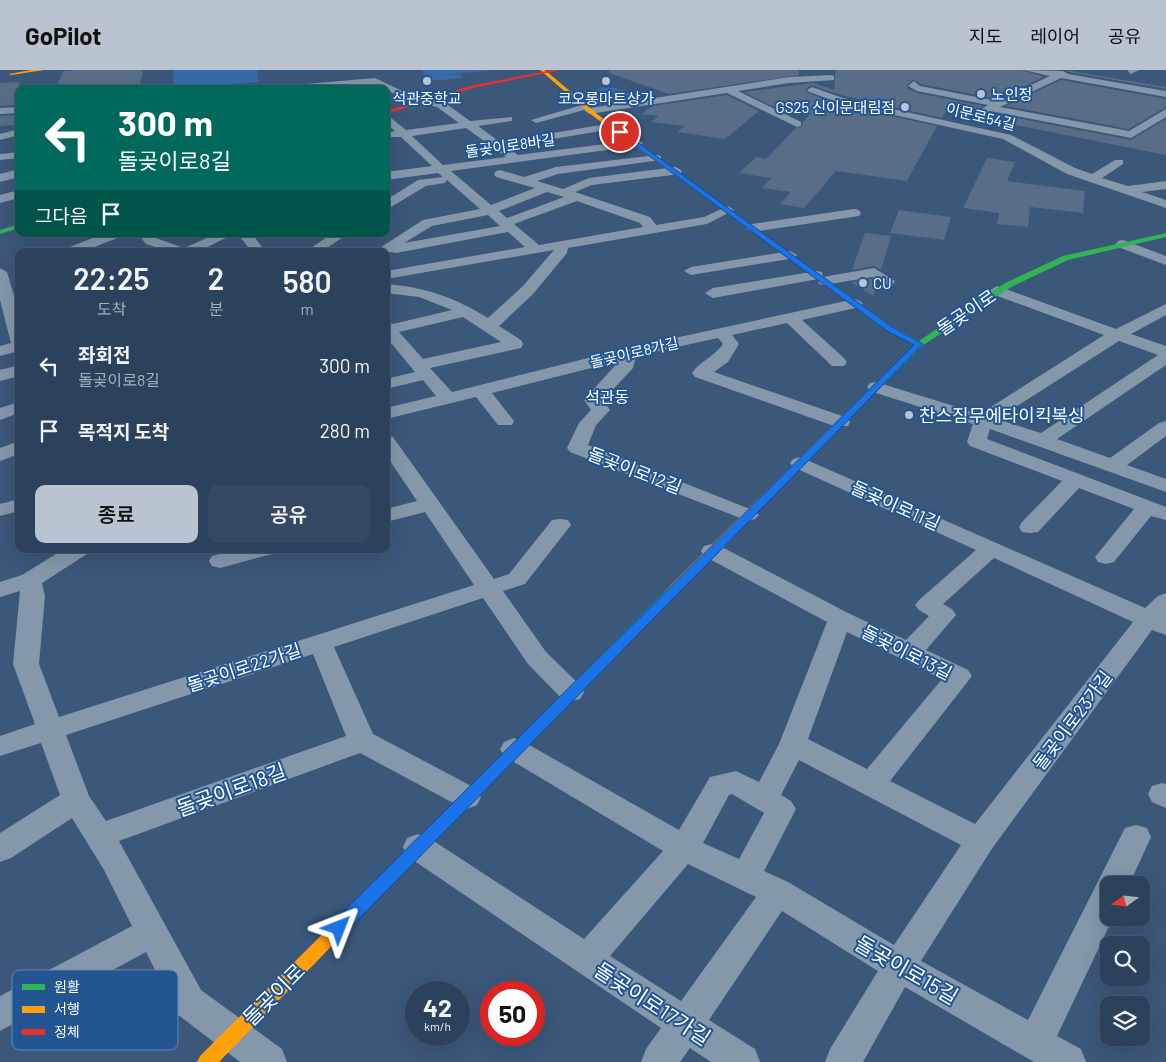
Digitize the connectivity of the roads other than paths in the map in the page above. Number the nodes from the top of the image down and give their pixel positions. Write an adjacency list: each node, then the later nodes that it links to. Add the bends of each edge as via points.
1 (42, 70): 6 (main road)
2 (560, 70): 5 (main road)
3 (1029, 70): 9 (street)
4 (1070, 70): 9 (street)
5 (543, 71): 19 (main road); 23 (main road)
6 (8, 74)
7 (320, 74): 12 (street)
8 (831, 74): 16 (street); 33 (street, 이문로54길, via 812,90 825,96)
9 (1060, 76): 10 (street); 20 (street)
10 (1097, 82): 17 (street, via 1100,88); 18 (street)
11 (914, 84): 20 (street, via 917,88)
12 (338, 85)
13 (347, 85): 14 (street, via 375,81)
14 (381, 85)
15 (390, 90): 19 (street)
16 (729, 90): 23 (street); 32 (street)
17 (1110, 90)
18 (1166, 94)
19 (425, 100): 24 (main road); 30 (street, via 439,104)
20 (994, 106): 27 (street); 33 (street)
21 (15, 110): 22 (street)
22 (0, 111)
23 (590, 111): 31 (street); 34 (main road)
24 (390, 112)
25 (1166, 112): 27 (street, via 1131,135)
26 (1062, 116): 27 (street)
27 (1046, 118)
28 (508, 119): 30 (street)
29 (390, 122): 37 (street)
30 (468, 124): 37 (street); 41 (street)
31 (533, 124)
32 (797, 124)
33 (954, 124): 58 (street, 이문로54길, via 1007,137 1071,171)
34 (612, 126): 39 (main road); 41 (street)
35 (15, 133): 38 (street)
36 (390, 136): 37 (street)
37 (404, 136): 40 (street); 44 (street)
38 (0, 137)
39 (637, 143): 47 (street, 돌곶이로8바길); 48 (main road)
40 (390, 145)
41 (497, 145): 42 (street); 47 (street)
42 (480, 148)
43 (444, 153): 44 (street)
44 (417, 155): 51 (street); 55 (street)
45 (15, 156): 46 (street)
46 (0, 158)
47 (516, 158): 51 (street, 돌곶이로8바길)
48 (657, 158): 53 (main road); 61 (street, via 556,171)
49 (1119, 162): 58 (street)
50 (0, 166): 52 (street)
51 (442, 169): 57 (street, 돌곶이로8바길); 60 (street)
52 (15, 171)
53 (676, 171): 67 (street, via 589,182); 71 (main road)
54 (15, 173): 59 (street)
55 (390, 173)
56 (500, 174): 61 (street)
57 (390, 176)
58 (1098, 176): 62 (street); 65 (street, 이문로54길)
59 (0, 178)
60 (452, 178): 69 (street, via 422,183); 72 (street)
61 (525, 182): 64 (street)
62 (1142, 182)
63 (1166, 185): 65 (street)
64 (547, 188): 67 (street); 72 (street)
65 (1128, 190): 70 (street, 이문로54길)
66 (15, 195): 68 (street)
67 (569, 195): 74 (street); 77 (street, via 645,220)
68 (0, 199)
69 (390, 203)
70 (1166, 204)
71 (728, 210): 76 (main road); 77 (street, via 707,220)
72 (491, 211): 74 (street); 93 (street, via 428,223)
73 (854, 213): 76 (street)
74 (508, 225): 94 (street); 95 (street)
75 (15, 227): 78 (main road)
76 (752, 228): 96 (main road)
77 (652, 229): 85 (street)
78 (0, 232)
79 (1166, 235): 86 (main road, 돌곶이로)
80 (107, 237): 87 (street)
81 (220, 237): 90 (street)
82 (247, 237): 91 (street)
83 (336, 237): 92 (street)
84 (154, 238): 88 (street); 89 (street)
85 (557, 244): 94 (street); 111 (street, via 562,250 548,268 515,306)
86 (1123, 244): 97 (street); 104 (main road, 돌곶이로, via 1067,258 1031,272)
87 (80, 248)
88 (144, 248)
89 (174, 248)
90 (195, 248)
91 (256, 248)
92 (318, 248)
93 (387, 248)
94 (534, 248): 99 (street)
95 (390, 249)
96 (790, 255): 98 (street); 100 (main road)
97 (1166, 260)
98 (691, 271)
99 (390, 274)
100 (820, 278): 102 (street, via 874,272); 105 (street); 107 (main road)
101 (15, 279): 106 (street)
102 (888, 281)
103 (390, 288): 109 (street, via 429,294)
104 (997, 291): 116 (street); 120 (main road, 돌곶이로)
105 (713, 293)
106 (5, 294): 113 (street)
107 (855, 304): 110 (street, 돌곶이로8가길); 120 (main road, via 890,329)
108 (1166, 309): 116 (street)
109 (467, 311): 111 (street); 112 (street)
110 (790, 318): 115 (street, 돌곶이로8가길); 125 (street)
111 (489, 326): 126 (street, via 515,344)
112 (390, 327)
113 (15, 328)
114 (390, 332): 126 (street)
115 (722, 332): 123 (street, 돌곶이로8가길); 138 (street, via 731,344 722,358 701,374)
116 (1118, 334): 122 (street); 136 (street)
117 (0, 335): 118 (street)
118 (15, 338)
119 (15, 340): 121 (street)
120 (919, 344): 130 (main road, 돌곶이로)
121 (0, 351)
122 (1166, 352)
123 (628, 353): 131 (street, 돌곶이로8가길); 153 (street, 돌곶이로12길, via 627,364 593,400 601,410 588,423 577,448)
124 (1166, 357): 140 (street)
125 (838, 362)
126 (423, 370): 129 (street); 132 (street)
127 (15, 371): 128 (street)
128 (0, 376)
129 (390, 382)
130 (876, 387): 136 (street); 138 (main road, 돌곶이로)
131 (480, 390): 132 (street, 돌곶이로8가길); 137 (street)
132 (447, 398): 134 (street, 돌곶이로8가길)
133 (15, 408): 135 (street)
134 (390, 413)
135 (0, 414)
136 (984, 420): 140 (street); 146 (street, via 977,442)
137 (505, 421)
138 (841, 422): 144 (main road, 돌곶이로)
139 (1166, 427): 145 (street)
140 (1044, 440): 145 (street)
141 (390, 447): 148 (street)
142 (15, 449): 143 (street)
143 (0, 455)
144 (800, 463): 153 (main road, 돌곶이로); 156 (street, 돌곶이로11길)
145 (1111, 467): 147 (street)
146 (1075, 480): 151 (street); 155 (street)
147 (1166, 486)
148 (430, 504): 152 (street); 163 (street)
149 (15, 506): 150 (street)
150 (0, 510)
151 (1157, 511): 160 (street)
152 (390, 515)
153 (748, 515): 157 (main road, 돌곶이로)
154 (560, 525): 163 (street, 돌곶이로22가길, via 517,579)
155 (1030, 527)
156 (992, 548): 165 (street, 돌곶이로11길); 168 (street, via 927,605 944,615)
157 (712, 551): 166 (street, 돌곶이로13길); 169 (main road, 돌곶이로)
158 (70, 553): 162 (street)
159 (249, 553): 161 (street)
160 (1106, 557)
161 (220, 561)
162 (42, 565): 164 (street); 170 (street, via 34,596 26,664)
163 (488, 588): 167 (street, 돌곶이로22가길); 169 (street, via 537,658)
164 (0, 590)
165 (1160, 616): 181 (street, 돌곶이로23가길)
166 (840, 619): 168 (street, 돌곶이로13길); 172 (street, 돌곶이로13길)
167 (320, 642): 170 (street, 돌곶이로22가길); 171 (street)
168 (909, 652): 175 (street, 돌곶이로13길, via 959,676)
169 (571, 692): 174 (main road, 돌곶이로)
170 (51, 730): 173 (street, 돌곶이로22가길); 178 (street)
171 (362, 741): 176 (street); 179 (street, 돌곶이로18길)
172 (793, 744): 175 (street); 177 (street, 돌곶이로13길)
173 (0, 746)
174 (514, 750): 176 (main road, 돌곶이로); 183 (street, 돌곶이로15길)
175 (871, 784): 181 (street)
176 (467, 797): 182 (main road, 돌곶이로)
177 (765, 799): 183 (street, via 736,782 720,785); 186 (street, via 781,809)
178 (76, 800): 179 (street); 184 (street)
179 (99, 836): 189 (street)
180 (1136, 836): 185 (street)
181 (980, 841): 191 (street, 돌곶이로23가길)
182 (418, 847): 190 (street); 198 (main road, 돌곶이로)
183 (684, 848): 186 (street, 돌곶이로15길); 190 (street, 돌곶이로17가길)
184 (0, 849)
185 (1117, 876)
186 (745, 877): 187 (street, 돌곶이로15길)
187 (776, 892): 191 (street, 돌곶이로15길); 197 (street)
188 (1100, 911): 199 (street)
189 (152, 932): 192 (street); 193 (street)
190 (587, 959): 197 (street, 돌곶이로17가길)
191 (899, 966): 199 (street, 돌곶이로15길); 204 (street, 돌곶이로23가길)
192 (82, 970)
193 (172, 970)
194 (178, 983): 198 (street, via 188,1002)
195 (12, 1008): 196 (street)
196 (0, 1014)
197 (686, 1024): 202 (street); 203 (street, 돌곶이로17가길)
198 (233, 1035): 200 (main road, 돌곶이로); 201 (street)
199 (1035, 1042): 205 (street, 돌곶이로15길)
200 (206, 1062)
201 (269, 1062)
202 (659, 1062)
203 (742, 1062)
204 (843, 1062)
205 (1068, 1062)

